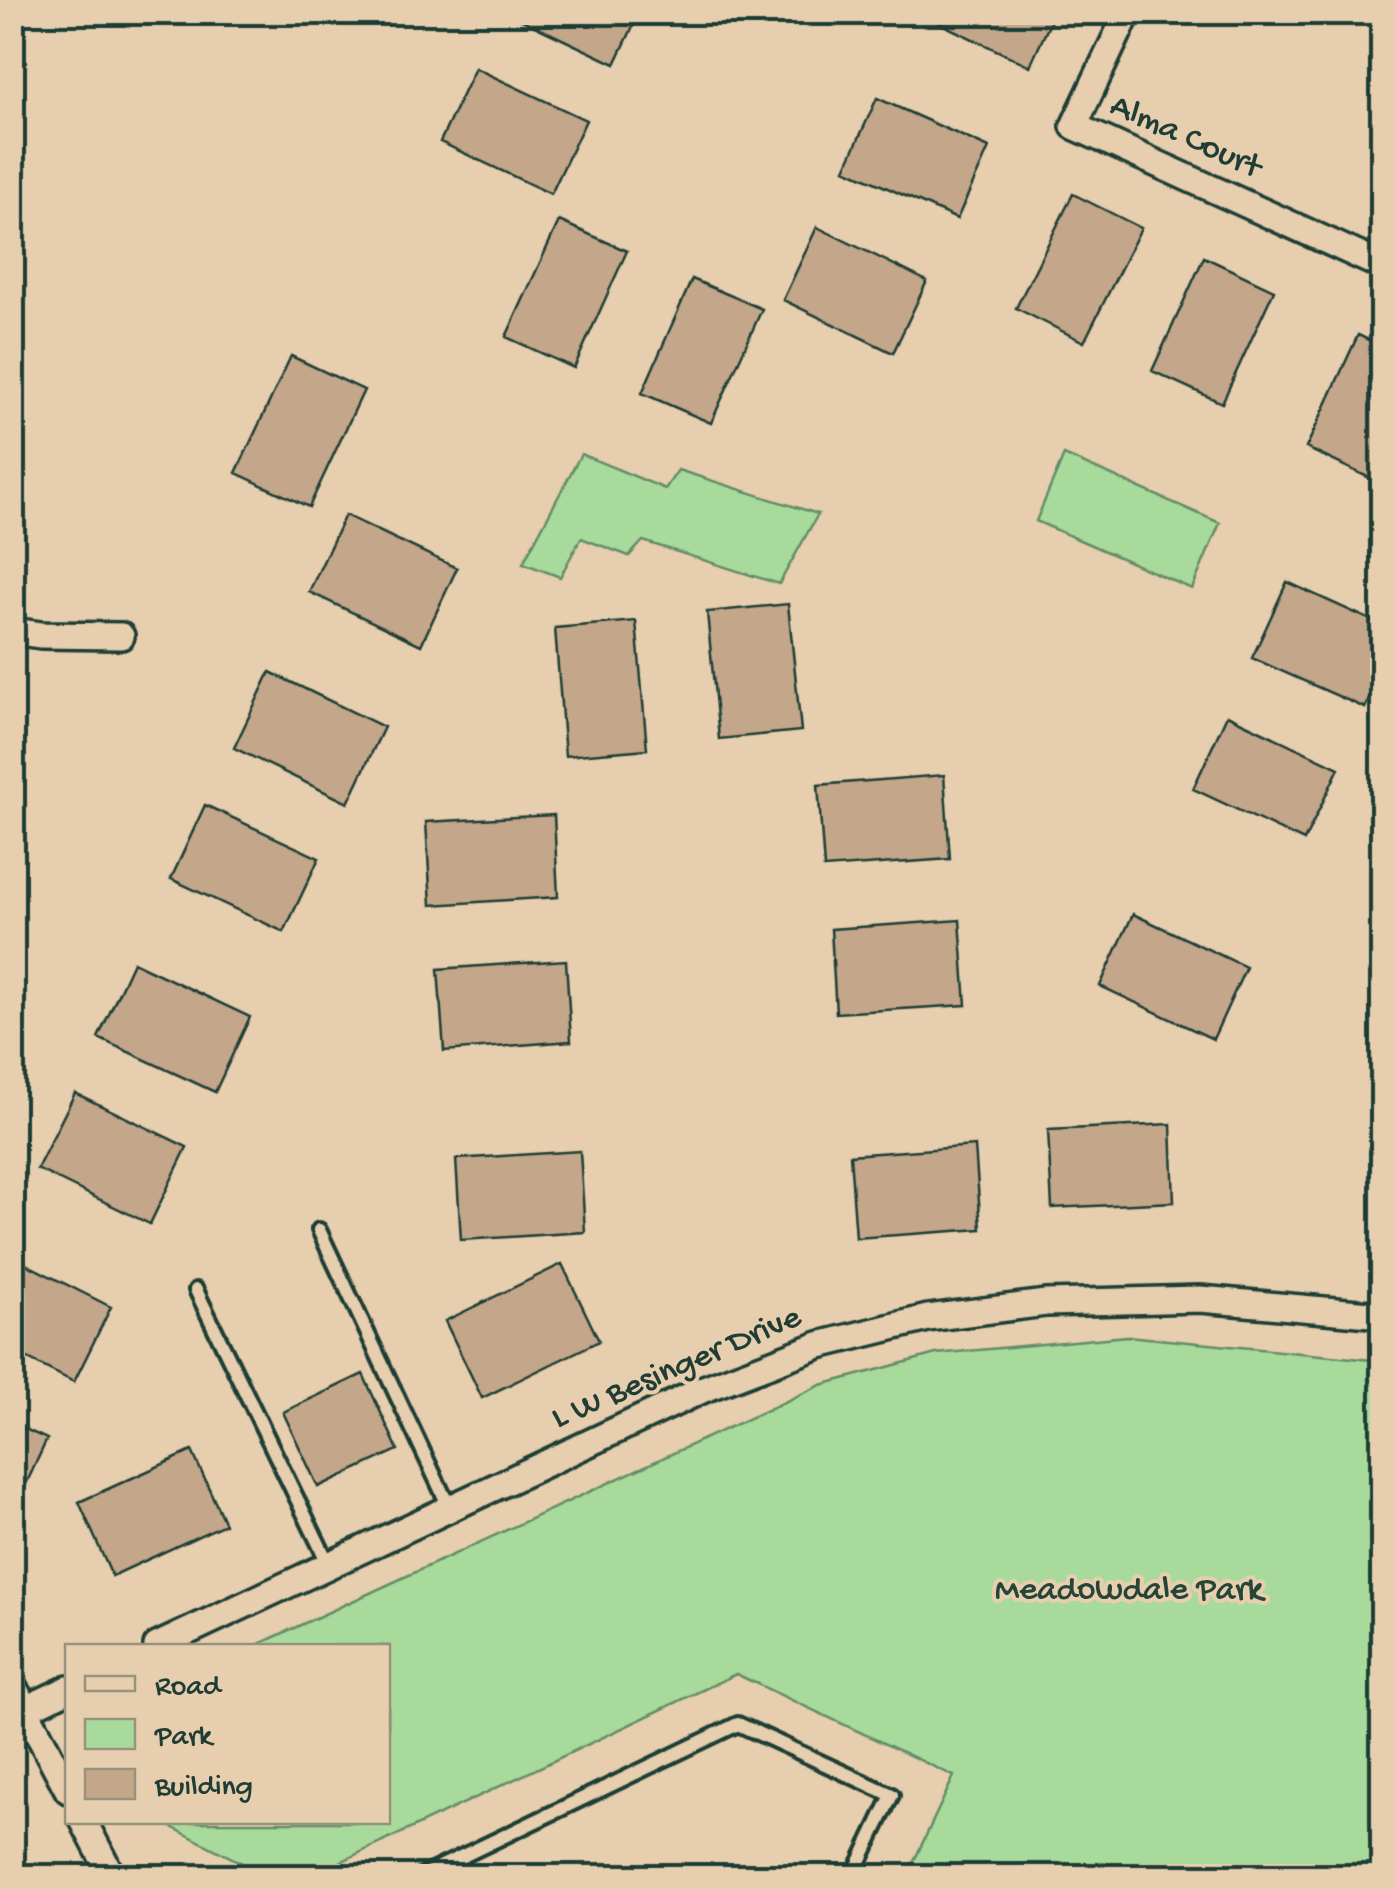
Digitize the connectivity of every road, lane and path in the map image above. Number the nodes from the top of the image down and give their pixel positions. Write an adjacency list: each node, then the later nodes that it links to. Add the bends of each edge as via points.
1 (1128, 12): 2 (street, Alma Court, via 1074,126)
2 (1382, 266)
3 (12, 630): 4 (street)
4 (122, 636)
5 (319, 1230): 8 (lane)
6 (196, 1290): 9 (lane)
7 (1382, 1315): 8 (street, L W Besinger Drive, via 1200,1299 1046,1303 928,1318 819,1345 704,1388)
8 (450, 1508): 9 (street, L W Besinger Drive)
9 (329, 1566): 10 (street, L W Besinger Drive)
10 (161, 1644)
11 (12, 1684): 13 (street)
12 (65, 1690): 13 (street)
13 (19, 1712): 14 (street)
14 (65, 1785)
15 (85, 1824): 16 (street)
16 (112, 1876)
17 (421, 1876): 18 (lane, via 738,1724 892,1795)
18 (853, 1876)

